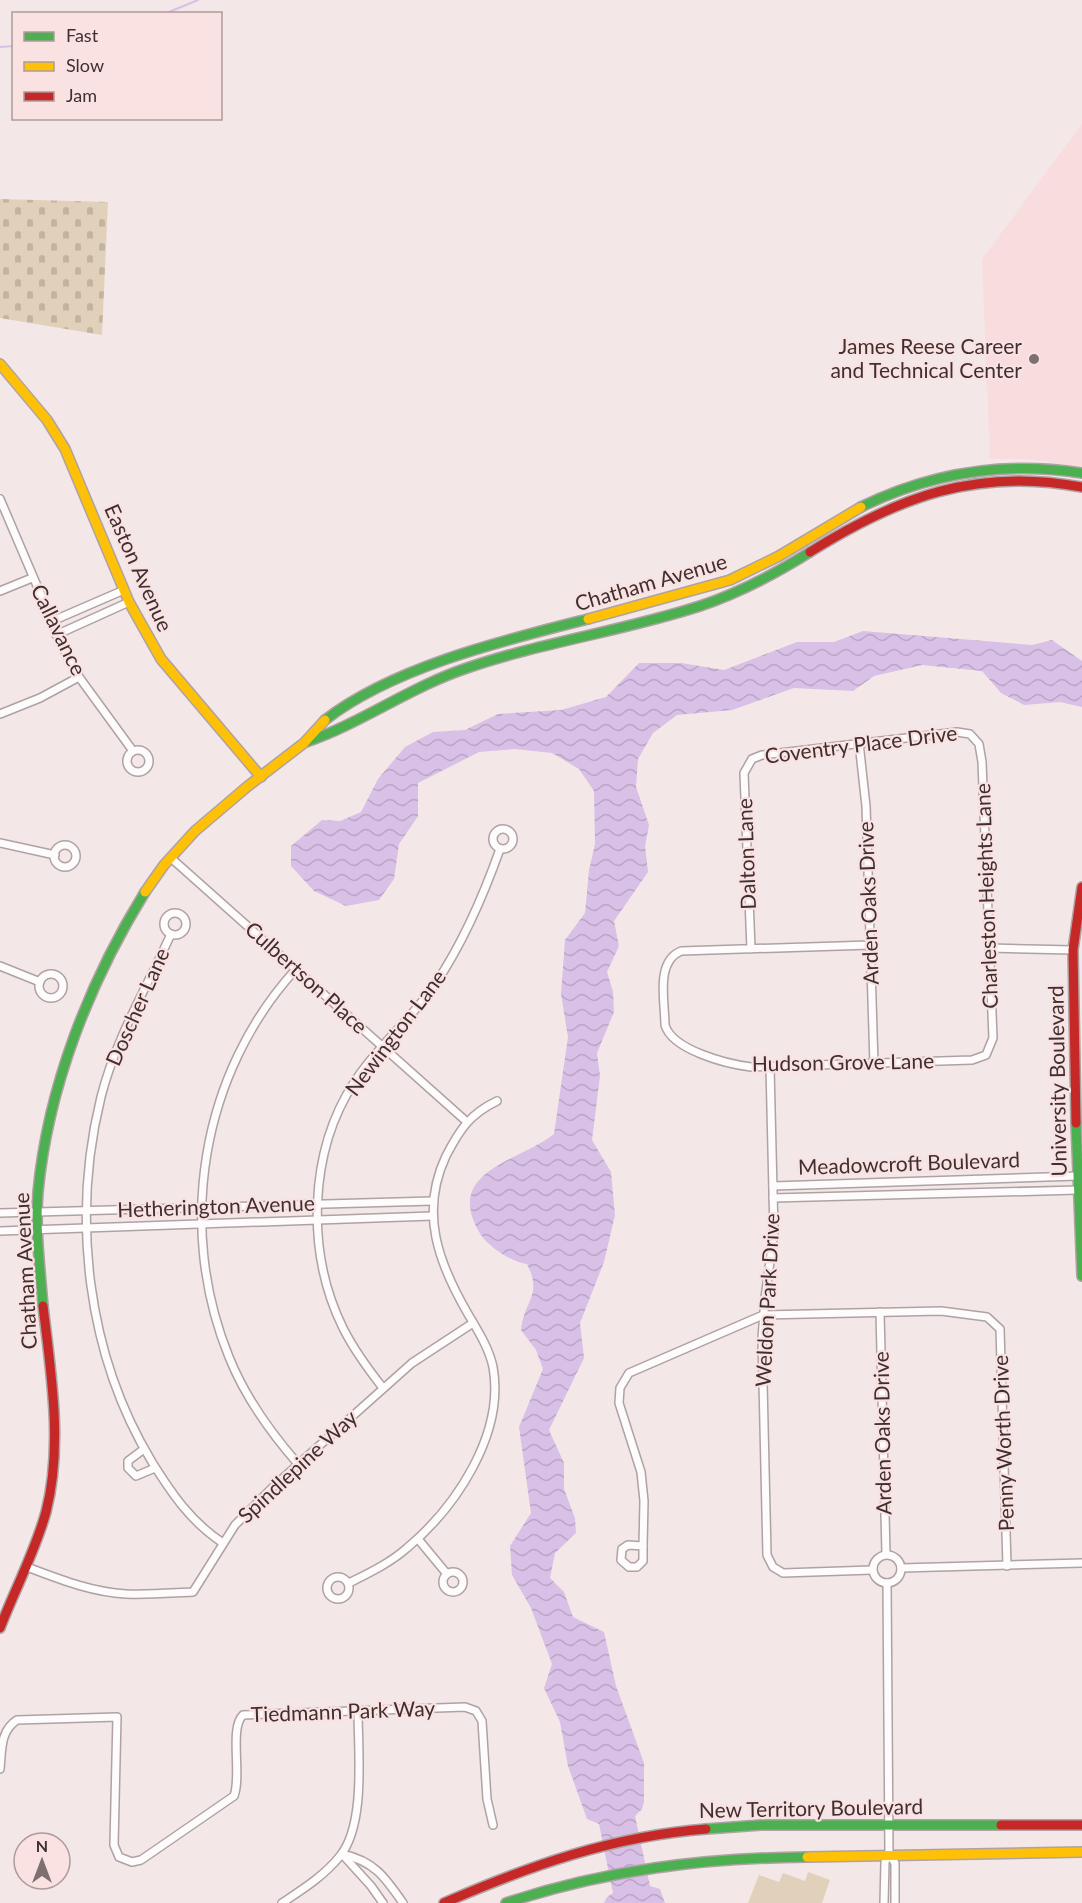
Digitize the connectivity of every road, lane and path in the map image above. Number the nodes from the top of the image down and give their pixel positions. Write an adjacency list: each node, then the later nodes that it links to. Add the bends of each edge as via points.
1 (0, 363): 8 (street, Easton Avenue, via 47,420 65,449)
2 (1002, 467): 3 (street, Chatham Avenue); 4 (street); 16 (street, Chatham Avenue, via 946,475 894,491 766,563 713,586 464,654 375,692 325,720)
3 (1082, 473)
4 (1004, 480): 5 (street, Chatham Avenue); 16 (street, Chatham Avenue, via 956,486 902,503 732,594 474,665 430,681 335,733)
5 (1082, 487)
6 (0, 499): 7 (street, Callavance)
7 (32, 578): 9 (street); 11 (street, Callavance)
8 (124, 590): 10 (street, Easton Avenue); 11 (street)
9 (0, 591)
10 (129, 602): 12 (street); 20 (street, Easton Avenue, via 161,659)
11 (50, 622): 12 (street, Callavance)
12 (56, 635): 13 (street, Callavance)
13 (79, 677): 14 (street); 18 (street, Callavance)
14 (0, 714)
15 (973, 736): 17 (street, Coventry Place Drive, via 957,732); 28 (street, Charleston Heights Lane, via 979,744 982,762)
16 (306, 742): 20 (street, Chatham Avenue)
17 (859, 743): 19 (street, Coventry Place Drive, via 762,755); 27 (street, Arden Oaks Drive, via 866,806)
18 (133, 751)
19 (749, 762): 29 (street, Dalton Lane, via 744,779)
20 (261, 777): 24 (street, Chatham Avenue, via 189,837)
21 (0, 843): 23 (street)
22 (500, 849): 34 (street, Newington Lane, via 479,907 442,973 421,1005)
23 (55, 855)
24 (171, 858): 32 (street, Culbertson Place); 48 (street, Chatham Avenue, via 152,881 127,924 69,1052 44,1151)
25 (1082, 887): 30 (street, University Boulevard)
26 (171, 934): 47 (street, Doscher Lane, via 112,1058 93,1141)
27 (870, 945): 29 (street); 36 (street, Arden Oaks Drive)
28 (990, 948): 30 (street); 35 (street, Charleston Heights Lane, via 993,1044)
29 (751, 949): 37 (street, Hudson Grove Lane, via 688,950 671,958 664,975 665,1025 680,1044 727,1062)
30 (1078, 951): 40 (street, University Boulevard)
31 (0, 966): 33 (street)
32 (296, 969): 34 (street, Culbertson Place); 46 (street, via 261,1013 233,1064 213,1121)
33 (40, 982)
34 (382, 1046): 39 (street, Culbertson Place); 45 (street, Newington Lane, via 353,1082 340,1108 323,1158)
35 (985, 1056): 36 (street, Hudson Grove Lane, via 972,1060)
36 (874, 1064): 37 (street, Hudson Grove Lane)
37 (770, 1067): 41 (street, Weldon Park Drive)
38 (497, 1101): 39 (street, via 477,1111)
39 (467, 1122): 44 (street, via 443,1162)
40 (1080, 1175): 41 (street, Meadowcroft Boulevard); 42 (street, University Boulevard)
41 (773, 1186): 43 (street, Weldon Park Drive)
42 (1080, 1190): 43 (street, Meadowcroft Boulevard); 56 (street, University Boulevard)
43 (774, 1198): 58 (street, Weldon Park Drive, via 774,1242)
44 (433, 1202): 45 (street, Hetherington Avenue); 50 (street)
45 (318, 1205): 46 (street, Hetherington Avenue); 51 (street, Newington Lane)
46 (201, 1208): 47 (street, Hetherington Avenue); 52 (street)
47 (86, 1211): 48 (street, Hetherington Avenue); 53 (street, Doscher Lane)
48 (37, 1212): 49 (street, Hetherington Avenue); 54 (street, Chatham Avenue)
49 (0, 1213)
50 (432, 1216): 51 (street, Hetherington Avenue); 59 (street, via 444,1270)
51 (318, 1220): 52 (street, Hetherington Avenue); 60 (street, Newington Lane, via 322,1265 334,1308 354,1349)
52 (201, 1224): 53 (street, Hetherington Avenue); 62 (street, via 208,1290 229,1358 259,1415)
53 (87, 1228): 54 (street, Hetherington Avenue); 61 (street, Doscher Lane, via 89,1267 102,1339 125,1409)
54 (37, 1230): 55 (street, Hetherington Avenue); 70 (street, Chatham Avenue, via 52,1399 53,1463 41,1527)
55 (0, 1231)
56 (1082, 1275)
57 (880, 1312): 58 (street); 67 (street, Arden Oaks Drive); 69 (street, Penny Worth Drive, via 941,1311 995,1321 1001,1334)
58 (763, 1315): 66 (street, via 636,1369 625,1378 619,1403 641,1472); 72 (street, Weldon Park Drive, via 766,1551 773,1566 783,1573)
59 (473, 1323): 60 (street, Spindlepine Way, via 412,1363); 64 (street, via 493,1366 495,1388 490,1425 456,1494)
60 (383, 1389): 62 (street, Spindlepine Way)
61 (144, 1449): 63 (street, Doscher Lane); 63 (street, via 128,1461 128,1468 136,1476)
62 (298, 1464): 65 (street, Spindlepine Way, via 253,1505)
63 (155, 1468): 65 (street, Doscher Lane, via 180,1505)
64 (418, 1539): 73 (street); 74 (street, via 381,1567)
65 (223, 1543): 70 (street, Spindlepine Way, via 192,1592 126,1594 98,1590)
66 (643, 1546)
67 (886, 1554): 71 (street, via 897,1558); 72 (street, via 875,1560)
68 (1082, 1563): 69 (street)
69 (1007, 1566): 71 (street)
70 (27, 1567): 76 (street, Chatham Avenue)
71 (901, 1569): 75 (street, via 898,1579)
72 (872, 1570): 75 (street, via 876,1579)
73 (447, 1574)
74 (349, 1583)
75 (887, 1583): 80 (street)
76 (0, 1628)
77 (358, 1711): 78 (street, Tiedmann Park Way, via 243,1715 237,1723 238,1786 234,1796 141,1860 132,1862 119,1857 114,1845 117,1717 17,1720 3,1734); 79 (street, Tiedmann Park Way, via 465,1707 479,1715); 83 (street, via 359,1804)
78 (0, 1769)
79 (493, 1825)
80 (889, 1825): 81 (street, New Territory Boulevard); 84 (street); 88 (street, New Territory Boulevard, via 737,1826 645,1836 556,1858)
81 (1082, 1825)
82 (1082, 1852): 84 (street)
83 (342, 1854): 85 (street, via 322,1876); 86 (street); 87 (street, via 363,1859 386,1879)
84 (889, 1854): 89 (street, via 732,1858 650,1866); 90 (street, via 885,1862); 91 (street, via 895,1863)
85 (282, 1903)
86 (383, 1903)
87 (403, 1903)
88 (444, 1903)
89 (506, 1903)
90 (884, 1903)
91 (895, 1903)

